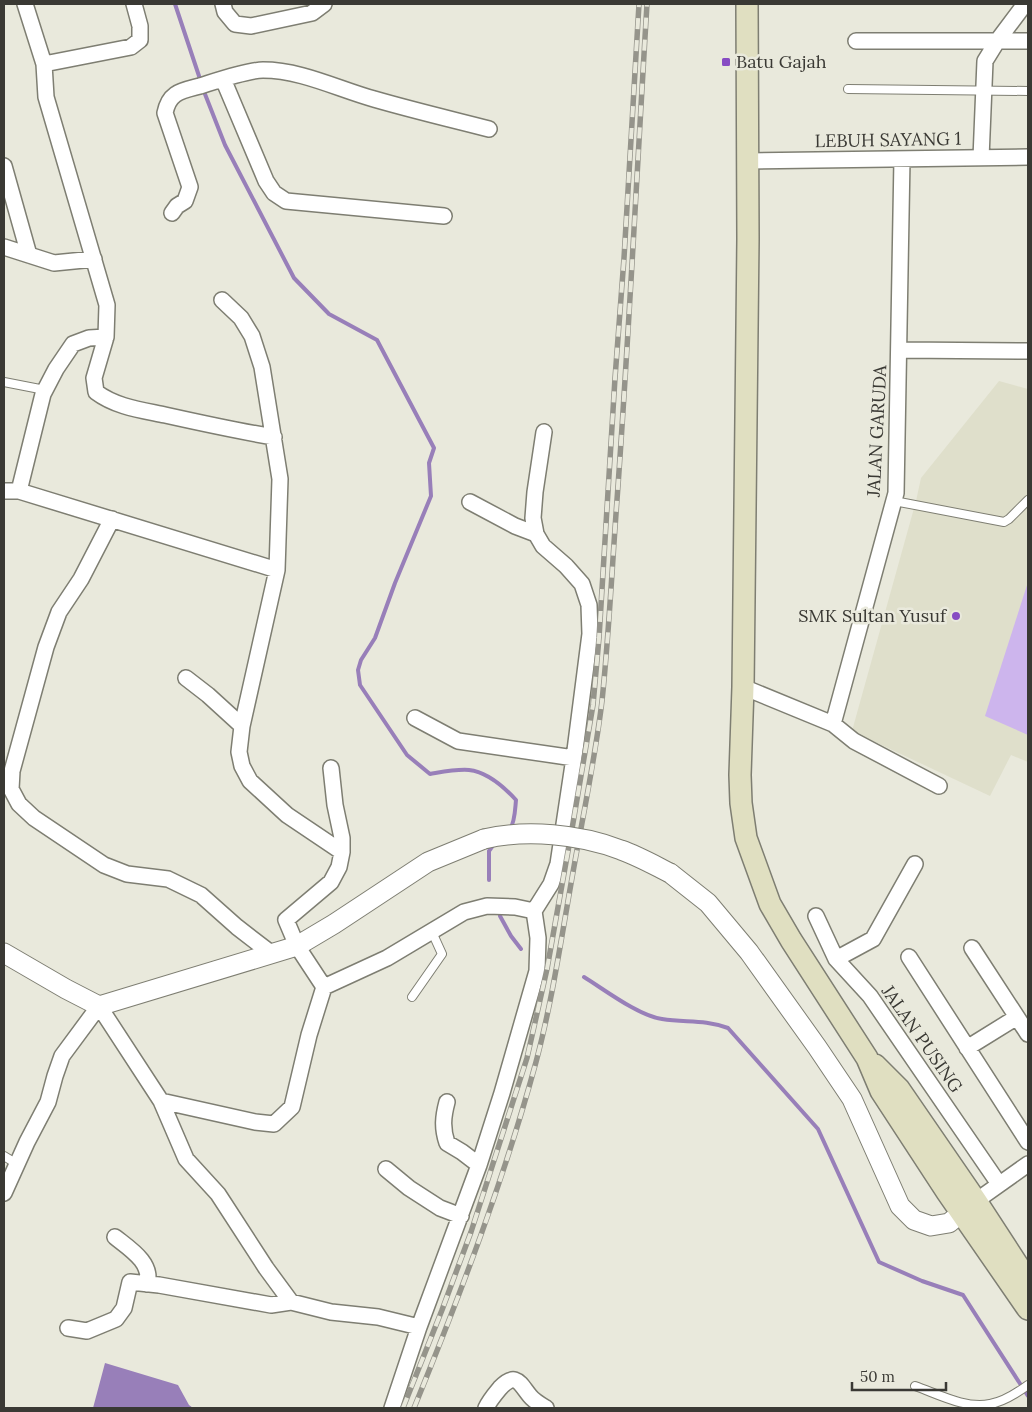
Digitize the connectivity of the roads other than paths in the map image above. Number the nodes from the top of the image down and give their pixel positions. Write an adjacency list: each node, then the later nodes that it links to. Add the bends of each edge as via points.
1 (25, 4): 10 (street)
2 (134, 4): 10 (street, via 140,40 132,47)
3 (223, 4): 4 (street, via 235,24 251,26 312,14)
4 (324, 4)
5 (747, 4): 19 (main road)
6 (1022, 5): 7 (street)
7 (998, 40): 8 (street); 9 (street); 13 (street, via 985,61)
8 (1028, 40)
9 (856, 41)
10 (44, 64): 25 (street, via 46,97)
11 (216, 81): 15 (street, via 261,70 276,71); 21 (street, via 172,96 167,103 165,113 190,188 185,201); 22 (street, via 266,181 274,193 286,201)
12 (848, 89): 13 (lane)
13 (983, 90): 14 (lane); 17 (street)
14 (1028, 91)
15 (489, 129)
16 (1028, 157): 17 (street, LEBUH SAYANG 1)
17 (982, 158): 18 (street, LEBUH SAYANG 1)
18 (902, 159): 19 (street, LEBUH SAYANG 1); 28 (street)
19 (748, 161): 42 (main road)
20 (4, 166): 24 (street)
21 (172, 213)
22 (444, 216)
23 (4, 248): 24 (street)
24 (29, 255): 25 (street, via 54,263)
25 (94, 259): 27 (street, via 107,306)
26 (222, 300): 33 (street, via 241,318 252,336 262,367)
27 (106, 336): 31 (street, via 73,344); 33 (street, via 94,378 96,392 107,400 210,426)
28 (900, 350): 29 (street, JALAN GARUDA); 36 (street, JALAN GARUDA)
29 (1028, 351)
30 (4, 382): 31 (lane)
31 (45, 390): 34 (street)
32 (544, 432): 39 (street, via 535,492 533,518)
33 (274, 437): 40 (street, via 280,479)
34 (11, 491): 38 (street)
35 (1028, 500): 36 (lane, via 1004,522)
36 (894, 501): 44 (street, JALAN GARUDA)
37 (470, 502): 39 (street)
38 (112, 519): 40 (street); 57 (street, via 81,579 59,612 46,647 12,771 11,789 19,804 34,818 104,865 127,874 168,879 201,895)
39 (536, 534): 46 (street, via 543,546 582,584 589,605 590,634)
40 (277, 570): 45 (street)
41 (186, 678): 45 (street)
42 (743, 687): 44 (street); 75 (main road, via 741,803 746,838 770,904 867,1058 899,1089)
43 (415, 718): 46 (street, via 458,741)
44 (833, 724): 48 (street, via 854,741)
45 (242, 726): 49 (street, via 239,752 250,781 287,815)
46 (574, 758): 51 (street, via 558,864 551,884)
47 (331, 768): 49 (street)
48 (939, 786)
49 (342, 852): 54 (street, via 331,882 286,920)
50 (916, 864): 59 (street, via 873,939)
51 (534, 911): 53 (street, via 487,906 464,912); 71 (street, via 538,938 537,971)
52 (816, 916): 59 (street, JALAN PUSING)
53 (432, 932): 60 (street); 61 (lane, via 442,954)
54 (298, 946): 57 (street); 60 (street); 75 (street, bridge, via 428,862 484,839 534,834 575,838 620,849 670,872 708,903 749,952 852,1098 900,1206 914,1220 931,1226 948,1223)
55 (972, 948): 63 (street)
56 (4, 953): 62 (street)
57 (272, 954): 62 (street)
58 (909, 957): 65 (street)
59 (836, 959): 73 (street, JALAN PUSING, via 870,996)
60 (324, 988): 66 (street, via 292,1107 274,1124)
61 (412, 997)
62 (99, 1006): 66 (street); 69 (street, via 62,1056 48,1102)
63 (1016, 1016): 64 (street); 65 (street)
64 (1028, 1034)
65 (967, 1048): 68 (street)
66 (161, 1101): 80 (street, via 186,1160 218,1194)
67 (447, 1102): 71 (street, via 443,1130 447,1143)
68 (1028, 1142)
69 (10, 1160): 74 (street)
70 (1028, 1164): 73 (street)
71 (479, 1165): 76 (street)
72 (386, 1169): 76 (street, via 440,1208)
73 (999, 1184): 75 (street)
74 (4, 1193)
75 (969, 1206): 78 (main road); 81 (main road)
76 (461, 1216): 82 (street)
77 (115, 1237): 79 (street, via 145,1265 149,1276)
78 (1028, 1282)
79 (146, 1284): 80 (street, via 271,1304); 83 (street, via 130,1282 124,1308 116,1319 87,1331)
80 (291, 1302): 82 (street)
81 (1028, 1309)
82 (419, 1327): 86 (street)
83 (68, 1328)
84 (915, 1386): 85 (lane, via 966,1404 990,1404)
85 (1028, 1386)
86 (392, 1408)
87 (486, 1408): 88 (street, via 501,1387 515,1380 531,1398)
88 (546, 1408)

